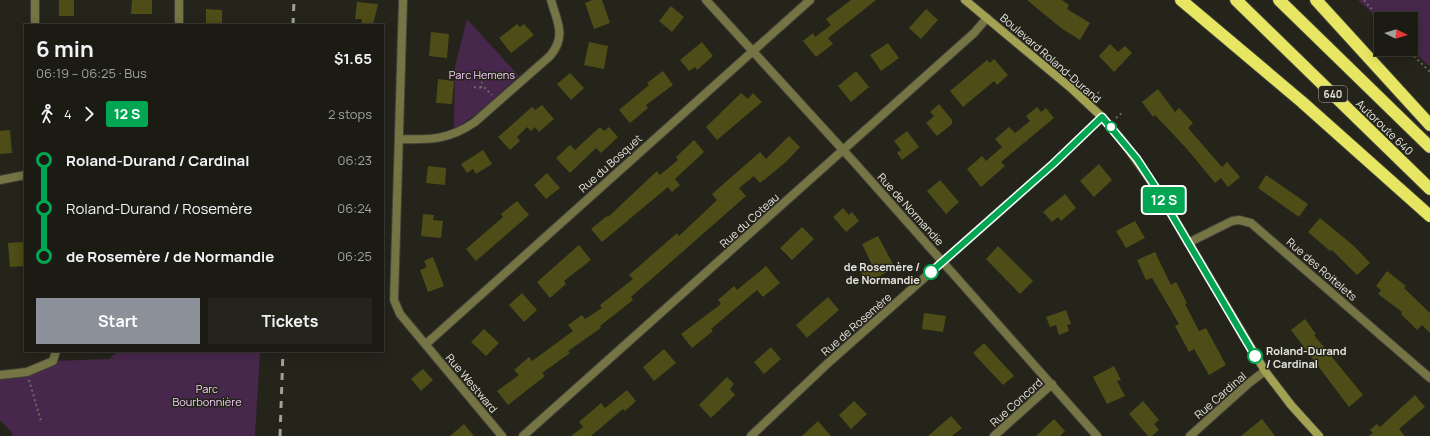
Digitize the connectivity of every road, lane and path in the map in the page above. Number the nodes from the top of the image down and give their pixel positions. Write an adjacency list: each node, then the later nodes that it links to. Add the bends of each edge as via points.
1 (35, 0): 15 (street)
2 (179, 0): 16 (street)
3 (403, 0): 30 (street, Rue Westward)
4 (551, 0): 30 (street, via 560,37 557,47 550,56 475,122 461,131 444,138)
5 (706, 0): 17 (street, Rue de Normandie)
6 (810, 0): 17 (street, Rue du Bosquet)
7 (965, 0): 14 (street, Boulevard Roland-Durand)
8 (1181, 0): 36 (highway, via 1302,102)
9 (1236, 0): 35 (highway, Autoroute 640 / 640)
10 (1279, 0): 31 (highway, Autoroute 640 / 640)
11 (1316, 0): 29 (highway, via 1380,67)
12 (1364, 0): 13 (path)
13 (1374, 12)
14 (987, 18): 27 (street, Boulevard Roland-Durand, via 1064,81); 32 (street, Rue du Coteau, via 974,33)
15 (35, 24)
16 (179, 24)
17 (752, 51): 32 (street, Rue de Normandie); 39 (street, Rue du Bosquet)
18 (1414, 56): 19 (path)
19 (1430, 72)
20 (482, 82): 22 (path)
21 (474, 87): 22 (path)
22 (481, 88): 24 (path, via 485,88)
23 (1100, 91): 25 (path)
24 (495, 97)
25 (1094, 97)
26 (1122, 113): 28 (path)
27 (1102, 117): 37 (street, Boulevard Roland-Durand, via 1144,169); 38 (street, Rue de Rosemère)
28 (1115, 118)
29 (1430, 125)
30 (399, 139): 39 (street, Rue Westward, via 394,300 400,314)
31 (1430, 147)
32 (844, 150): 38 (street, Rue de Normandie); 48 (street, Rue du Coteau)
33 (24, 175): 34 (street)
34 (0, 180)
35 (1430, 189)
36 (1430, 216)
37 (1188, 243): 41 (street, Boulevard Roland-Durand); 44 (street, Rue des Roitelets, via 1232,221 1251,223)
38 (943, 261): 45 (street, Rue de Normandie); 49 (street, Rue de Rosemère, via 817,373)
39 (426, 344): 47 (street, Rue Westward)
40 (56, 352): 42 (street, via 53,361)
41 (1265, 371): 52 (street, Rue Cardinal); 53 (street, Boulevard Roland-Durand)
42 (27, 372): 43 (street); 46 (path)
43 (0, 375)
44 (1430, 378)
45 (1052, 384): 50 (street, Rue Concord); 51 (street, Rue de Normandie)
46 (41, 421)
47 (502, 436)
48 (523, 436)
49 (751, 436)
50 (994, 436)
51 (1097, 436)
52 (1190, 436)
53 (1319, 436)

